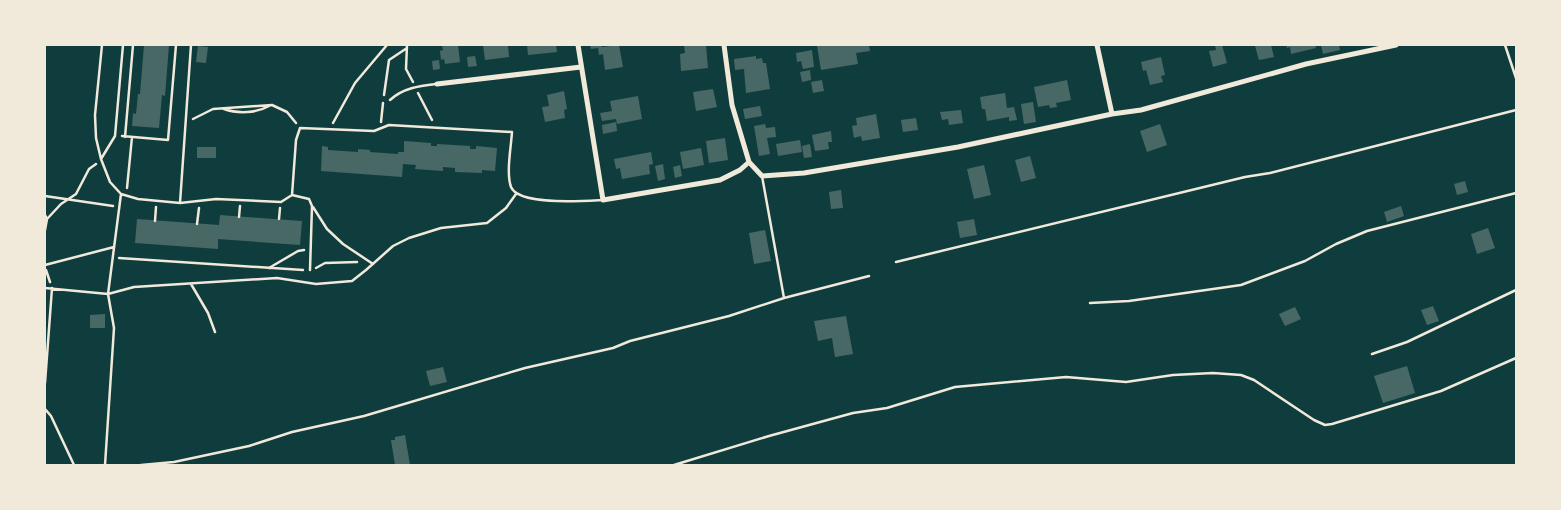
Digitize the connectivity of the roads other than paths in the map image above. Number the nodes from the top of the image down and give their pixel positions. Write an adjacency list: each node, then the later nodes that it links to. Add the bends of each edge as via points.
1 (102, 45): 15 (lane, via 95,115 96,138)
2 (123, 45): 15 (lane, via 115,136)
3 (191, 45): 23 (lane)
4 (578, 45): 9 (street)
5 (724, 45): 16 (street, via 732,105)
6 (1096, 45): 14 (street)
7 (1396, 45): 14 (street, via 1306,64 1141,110)
8 (1505, 45): 10 (lane)
9 (581, 67): 11 (street); 22 (street)
10 (1516, 78)
11 (437, 84): 12 (lane, via 416,86 397,93)
12 (390, 100)
13 (1516, 110): 26 (lane, via 1270,173)
14 (1112, 114): 17 (street, via 958,147)
15 (102, 160): 19 (lane, via 110,182)
16 (749, 162): 17 (street); 22 (street, via 720,180)
17 (762, 176): 36 (lane)
18 (1516, 193): 37 (lane, via 1367,232 1305,261 1241,285 1129,301)
19 (121, 194): 23 (lane); 25 (lane)
20 (516, 194): 21 (lane, via 509,175 512,132 389,125 374,131 300,128 296,140); 22 (lane, via 561,202); 27 (lane, via 506,208 487,223 441,228 409,238 393,246)
21 (292, 195): 23 (lane, via 281,202 216,199); 24 (lane, via 309,199)
22 (603, 200)
23 (180, 203)
24 (312, 206): 27 (lane, via 342,244); 29 (lane)
25 (114, 247): 28 (lane); 35 (lane)
26 (896, 262)
27 (372, 264): 31 (lane, via 352,281 331,284 278,278)
28 (45, 266)
29 (310, 270)
30 (869, 276): 36 (lane)
31 (191, 284): 35 (lane, via 134,287); 38 (lane)
32 (45, 288): 33 (lane)
33 (52, 288): 35 (lane); 41 (lane)
34 (1516, 290): 39 (lane, via 1407,342)
35 (108, 294): 42 (lane, via 114,328)
36 (784, 298): 43 (lane, via 729,316 526,368 249,446 174,462)
37 (1090, 303)
38 (215, 332)
39 (1372, 354)
40 (1516, 358): 44 (lane, via 1441,391 1325,425 1241,375 1213,373 1126,382 1066,377 955,388 769,436)
41 (45, 383)
42 (105, 465)
43 (141, 465)
44 (674, 465)

